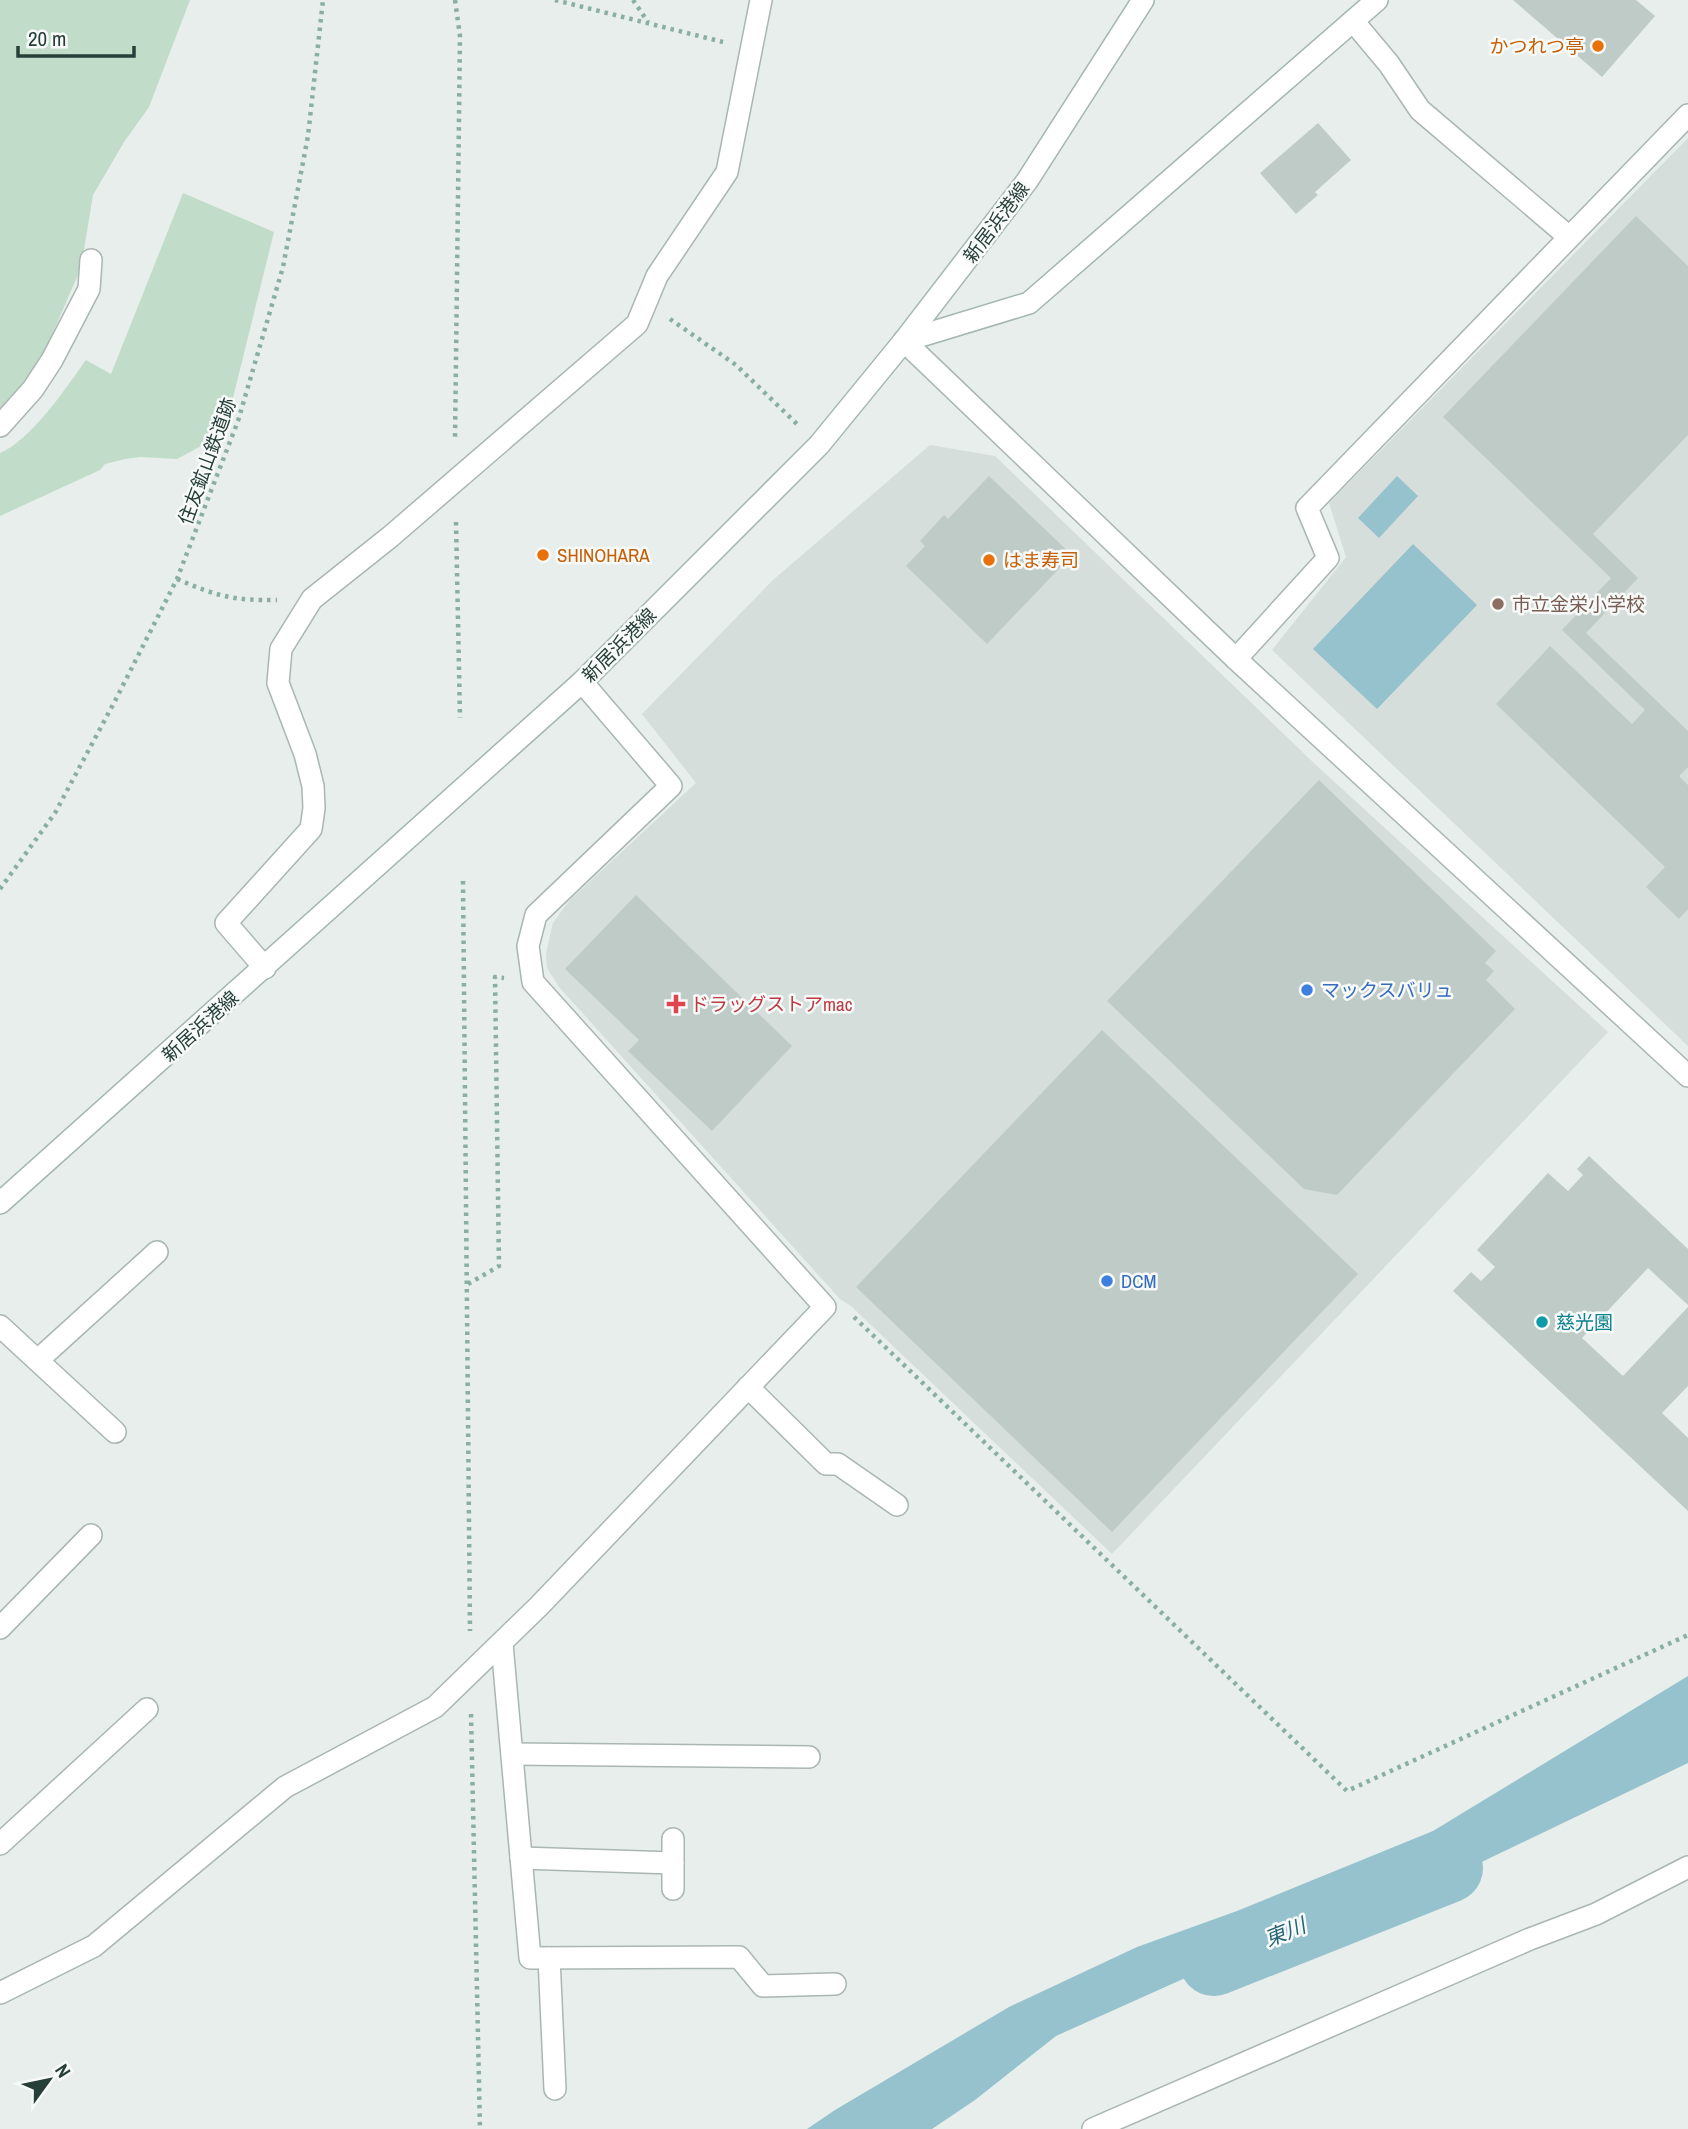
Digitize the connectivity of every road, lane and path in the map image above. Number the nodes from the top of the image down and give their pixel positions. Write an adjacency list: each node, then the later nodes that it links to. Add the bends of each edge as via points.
1 (323, 0): 19 (path, 住友鉱山鉄道跡, via 308,136 283,267 239,421)
2 (455, 0): 18 (path, via 460,36)
3 (555, 0): 9 (path)
4 (632, 0): 9 (path)
5 (761, 0): 10 (street)
6 (1143, 0): 15 (street, 新居浜港線, via 1027,181)
7 (1377, 0): 8 (street)
8 (1353, 21): 12 (street, via 1420,110); 15 (street, via 1029,303)
9 (649, 24): 10 (path)
10 (751, 49): 14 (street, via 727,172 657,276)
11 (1688, 115): 12 (street)
12 (1570, 237): 21 (street, via 1307,508 1328,558)
13 (91, 260): 16 (street, via 89,289 52,360)
14 (645, 305): 17 (path, via 736,365); 18 (street, via 637,324)
15 (904, 341): 17 (street, 新居浜港線); 21 (street)
16 (0, 426)
17 (819, 445): 22 (street, 新居浜港線)
18 (455, 481): 20 (street); 23 (path)
19 (177, 579): 20 (path, via 236,600); 25 (path, 住友鉱山鉄道跡, via 55,813)
20 (312, 599): 26 (street, via 281,649 278,683 313,786 311,830 226,923)
21 (1236, 659): 28 (street)
22 (582, 682): 26 (street, 新居浜港線); 27 (street, via 671,786 536,915 528,946)
23 (460, 718)
24 (463, 881): 31 (path)
25 (0, 889)
26 (265, 968): 29 (street, 新居浜港線)
27 (533, 982): 31 (path, via 495,977 499,1266); 32 (street)
28 (1688, 1076)
29 (0, 1203)
30 (158, 1252): 34 (street)
31 (468, 1284): 42 (path)
32 (825, 1307): 35 (street); 40 (path, via 850,1313 1347,1791)
33 (0, 1326): 34 (street)
34 (38, 1360): 36 (street)
35 (748, 1387): 37 (street, via 826,1464 838,1464); 41 (street)
36 (115, 1432)
37 (897, 1505)
38 (91, 1535): 39 (street)
39 (0, 1628)
40 (1688, 1635)
41 (502, 1644): 42 (street); 44 (street)
42 (470, 1675): 54 (street, via 435,1707 285,1787 94,1946); 56 (path)
43 (147, 1709): 47 (street)
44 (512, 1754): 45 (street); 48 (street)
45 (809, 1757)
46 (673, 1839): 49 (street)
47 (0, 1844)
48 (521, 1858): 49 (street); 52 (street, via 530,1958)
49 (673, 1863): 51 (street)
50 (1688, 1867): 57 (street, via 1596,1914)
51 (673, 1889)
52 (549, 1958): 53 (street, via 738,1957 763,1986); 55 (street)
53 (835, 1984)
54 (0, 1993)
55 (555, 2089)
56 (480, 2129)
57 (1093, 2129)

